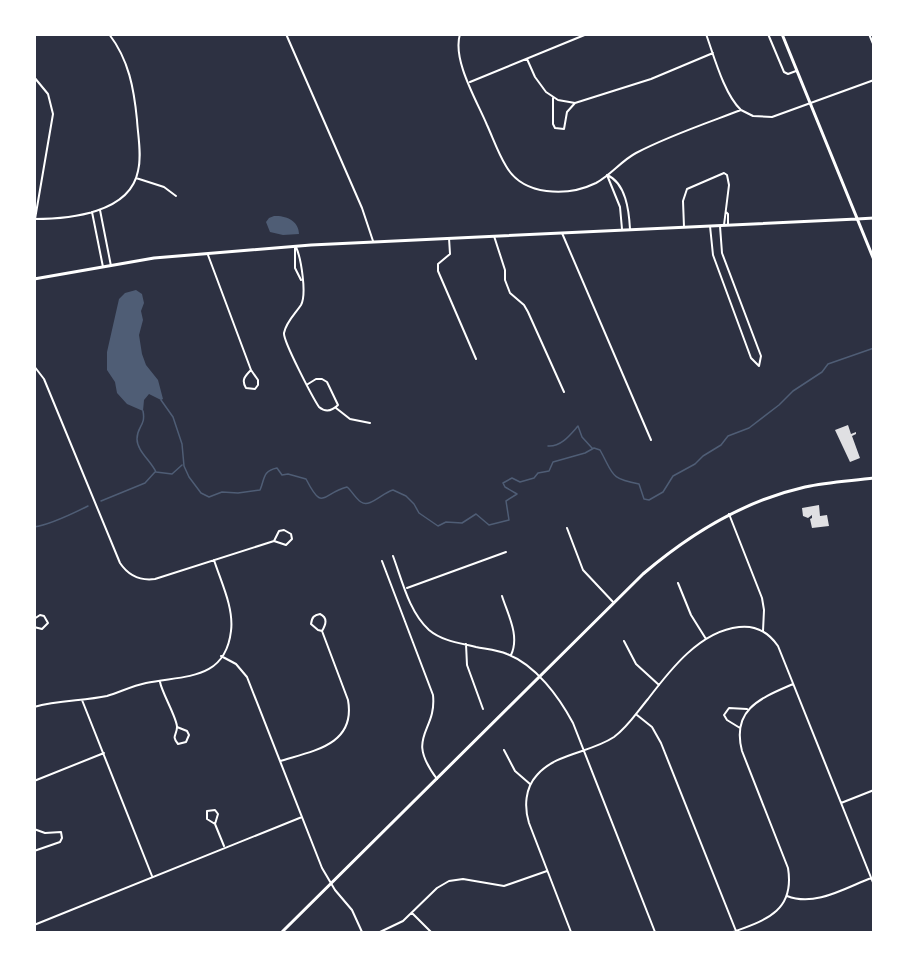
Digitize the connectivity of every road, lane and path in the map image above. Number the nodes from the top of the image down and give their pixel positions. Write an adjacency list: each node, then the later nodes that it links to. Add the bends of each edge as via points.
1 (109, 34): 21 (street, via 122,55 133,86 140,160)
2 (286, 34): 36 (street)
3 (460, 34): 15 (street, via 460,58)
4 (587, 34): 11 (street)
5 (706, 34): 10 (street)
6 (768, 34): 12 (street, via 783,71)
7 (782, 34): 12 (main road)
8 (869, 34): 9 (street)
9 (873, 46)
10 (713, 53): 17 (street, via 643,82); 19 (street, via 728,91)
11 (527, 59): 15 (street); 16 (street, via 539,84)
12 (796, 71): 18 (main road)
13 (34, 77): 26 (street, via 48,94 53,114)
14 (873, 80): 18 (street)
15 (469, 83): 20 (street, via 506,167 519,182 555,192 582,188)
16 (553, 98): 17 (street); 17 (street, via 553,124 559,130 564,129 567,112)
17 (575, 103)
18 (809, 103): 19 (street, via 768,117); 27 (main road)
19 (741, 110): 20 (street, via 638,152)
20 (607, 176): 31 (street, via 615,178 625,197); 32 (street, via 620,207)
21 (136, 178): 22 (street, via 164,187); 23 (street, via 122,198)
22 (176, 196)
23 (100, 209): 24 (street); 40 (street)
24 (92, 212): 26 (street); 42 (street)
25 (873, 218): 27 (main road)
26 (35, 219)
27 (857, 219): 28 (main road); 39 (main road)
28 (724, 225): 29 (main road); 30 (street, via 729,185 724,174 687,189 683,201); 41 (street, via 722,253)
29 (710, 226): 30 (main road); 43 (street)
30 (684, 227): 31 (main road)
31 (630, 229): 32 (main road)
32 (622, 230): 33 (main road)
33 (562, 233): 34 (main road); 55 (street)
34 (494, 236): 35 (main road); 52 (street, via 510,293 528,312)
35 (449, 238): 36 (main road); 48 (street, via 450,254 438,264 438,271)
36 (373, 241): 37 (main road)
37 (295, 246): 38 (main road); 45 (street, via 301,257); 45 (street, via 295,268)
38 (207, 253): 40 (main road); 50 (street)
39 (873, 260)
40 (111, 266): 42 (main road)
41 (726, 266): 43 (street); 46 (street)
42 (103, 267): 44 (main road)
43 (718, 268): 47 (street)
44 (34, 279)
45 (301, 279): 51 (street, via 303,301 286,326 284,339)
46 (739, 300): 47 (street); 47 (street, via 761,356 759,366 751,358)
47 (730, 302)
48 (476, 360)
49 (34, 366): 62 (street, via 44,379 126,571 150,580)
50 (250, 370): 50 (street, via 243,383 246,388 255,389 258,380)
51 (308, 384): 53 (street, via 323,411); 53 (street, via 316,379 327,382 338,401)
52 (564, 392)
53 (336, 408): 54 (street, via 350,419)
54 (370, 423)
55 (651, 440)
56 (873, 478): 57 (main road, via 785,492)
57 (729, 514): 67 (main road, via 675,547); 71 (street, via 762,598)
58 (567, 528): 67 (street, via 584,570)
59 (274, 541): 59 (street, via 286,545 291,534 279,531); 62 (street)
60 (506, 552): 65 (street)
61 (393, 556): 65 (street)
62 (214, 560): 75 (street, via 231,620 229,639)
63 (382, 561): 92 (street, via 433,695 422,749)
64 (678, 583): 72 (street)
65 (406, 588): 74 (street, via 417,616 428,629 444,639)
66 (502, 596): 76 (street, via 514,635)
67 (614, 603): 77 (main road)
68 (34, 619): 69 (street, via 44,616 48,623 42,629)
69 (34, 627)
70 (322, 631): 70 (street, via 324,616 315,615 311,624); 91 (street, via 348,700 347,724 328,745)
71 (763, 631): 72 (street, via 737,627); 79 (street, via 778,646)
72 (706, 639): 80 (street)
73 (624, 641): 80 (street, via 636,664)
74 (466, 644): 76 (street); 83 (street, via 467,665)
75 (221, 656): 78 (street, via 198,675); 91 (street, via 236,664 247,677)
76 (511, 656): 77 (street)
77 (539, 677): 89 (street, via 564,707); 92 (main road)
78 (160, 681): 81 (street); 86 (street)
79 (794, 684): 84 (street, via 764,696); 96 (street)
80 (659, 685): 85 (street)
81 (82, 699): 82 (street); 90 (street)
82 (34, 707)
83 (483, 709)
84 (748, 709): 87 (street); 87 (street, via 733,708 724,714)
85 (636, 714): 89 (street, via 614,737); 110 (street, via 652,727 661,742)
86 (177, 727): 86 (street, via 174,737 182,744 189,735)
87 (740, 728): 107 (street, via 742,752 788,868)
88 (504, 750): 94 (street, via 515,771)
89 (584, 751): 94 (street, via 548,765); 116 (street)
90 (104, 753): 93 (street); 103 (street)
91 (280, 762): 97 (street)
92 (436, 779): 105 (main road)
93 (34, 781)
94 (530, 784): 102 (street, via 526,815)
95 (873, 790): 96 (street)
96 (841, 803): 104 (street)
97 (302, 817): 100 (street); 105 (street)
98 (215, 824): 98 (street, via 218,814 211,809 207,819); 100 (street)
99 (34, 829): 101 (street, via 45,833 56,830 62,838)
100 (224, 847): 103 (street)
101 (34, 851)
102 (547, 871): 108 (street, via 504,886 463,879 449,881); 115 (street)
103 (152, 876): 109 (street)
104 (870, 878): 106 (street); 107 (street, via 814,900)
105 (331, 883): 111 (main road); 112 (street, via 352,910)
106 (873, 885)
107 (787, 896): 110 (street, via 770,917)
108 (412, 913): 113 (street, via 397,926); 114 (street)
109 (34, 925)
110 (734, 932)
111 (282, 933)
112 (362, 933)
113 (380, 933)
114 (431, 933)
115 (571, 933)
116 (655, 933)

